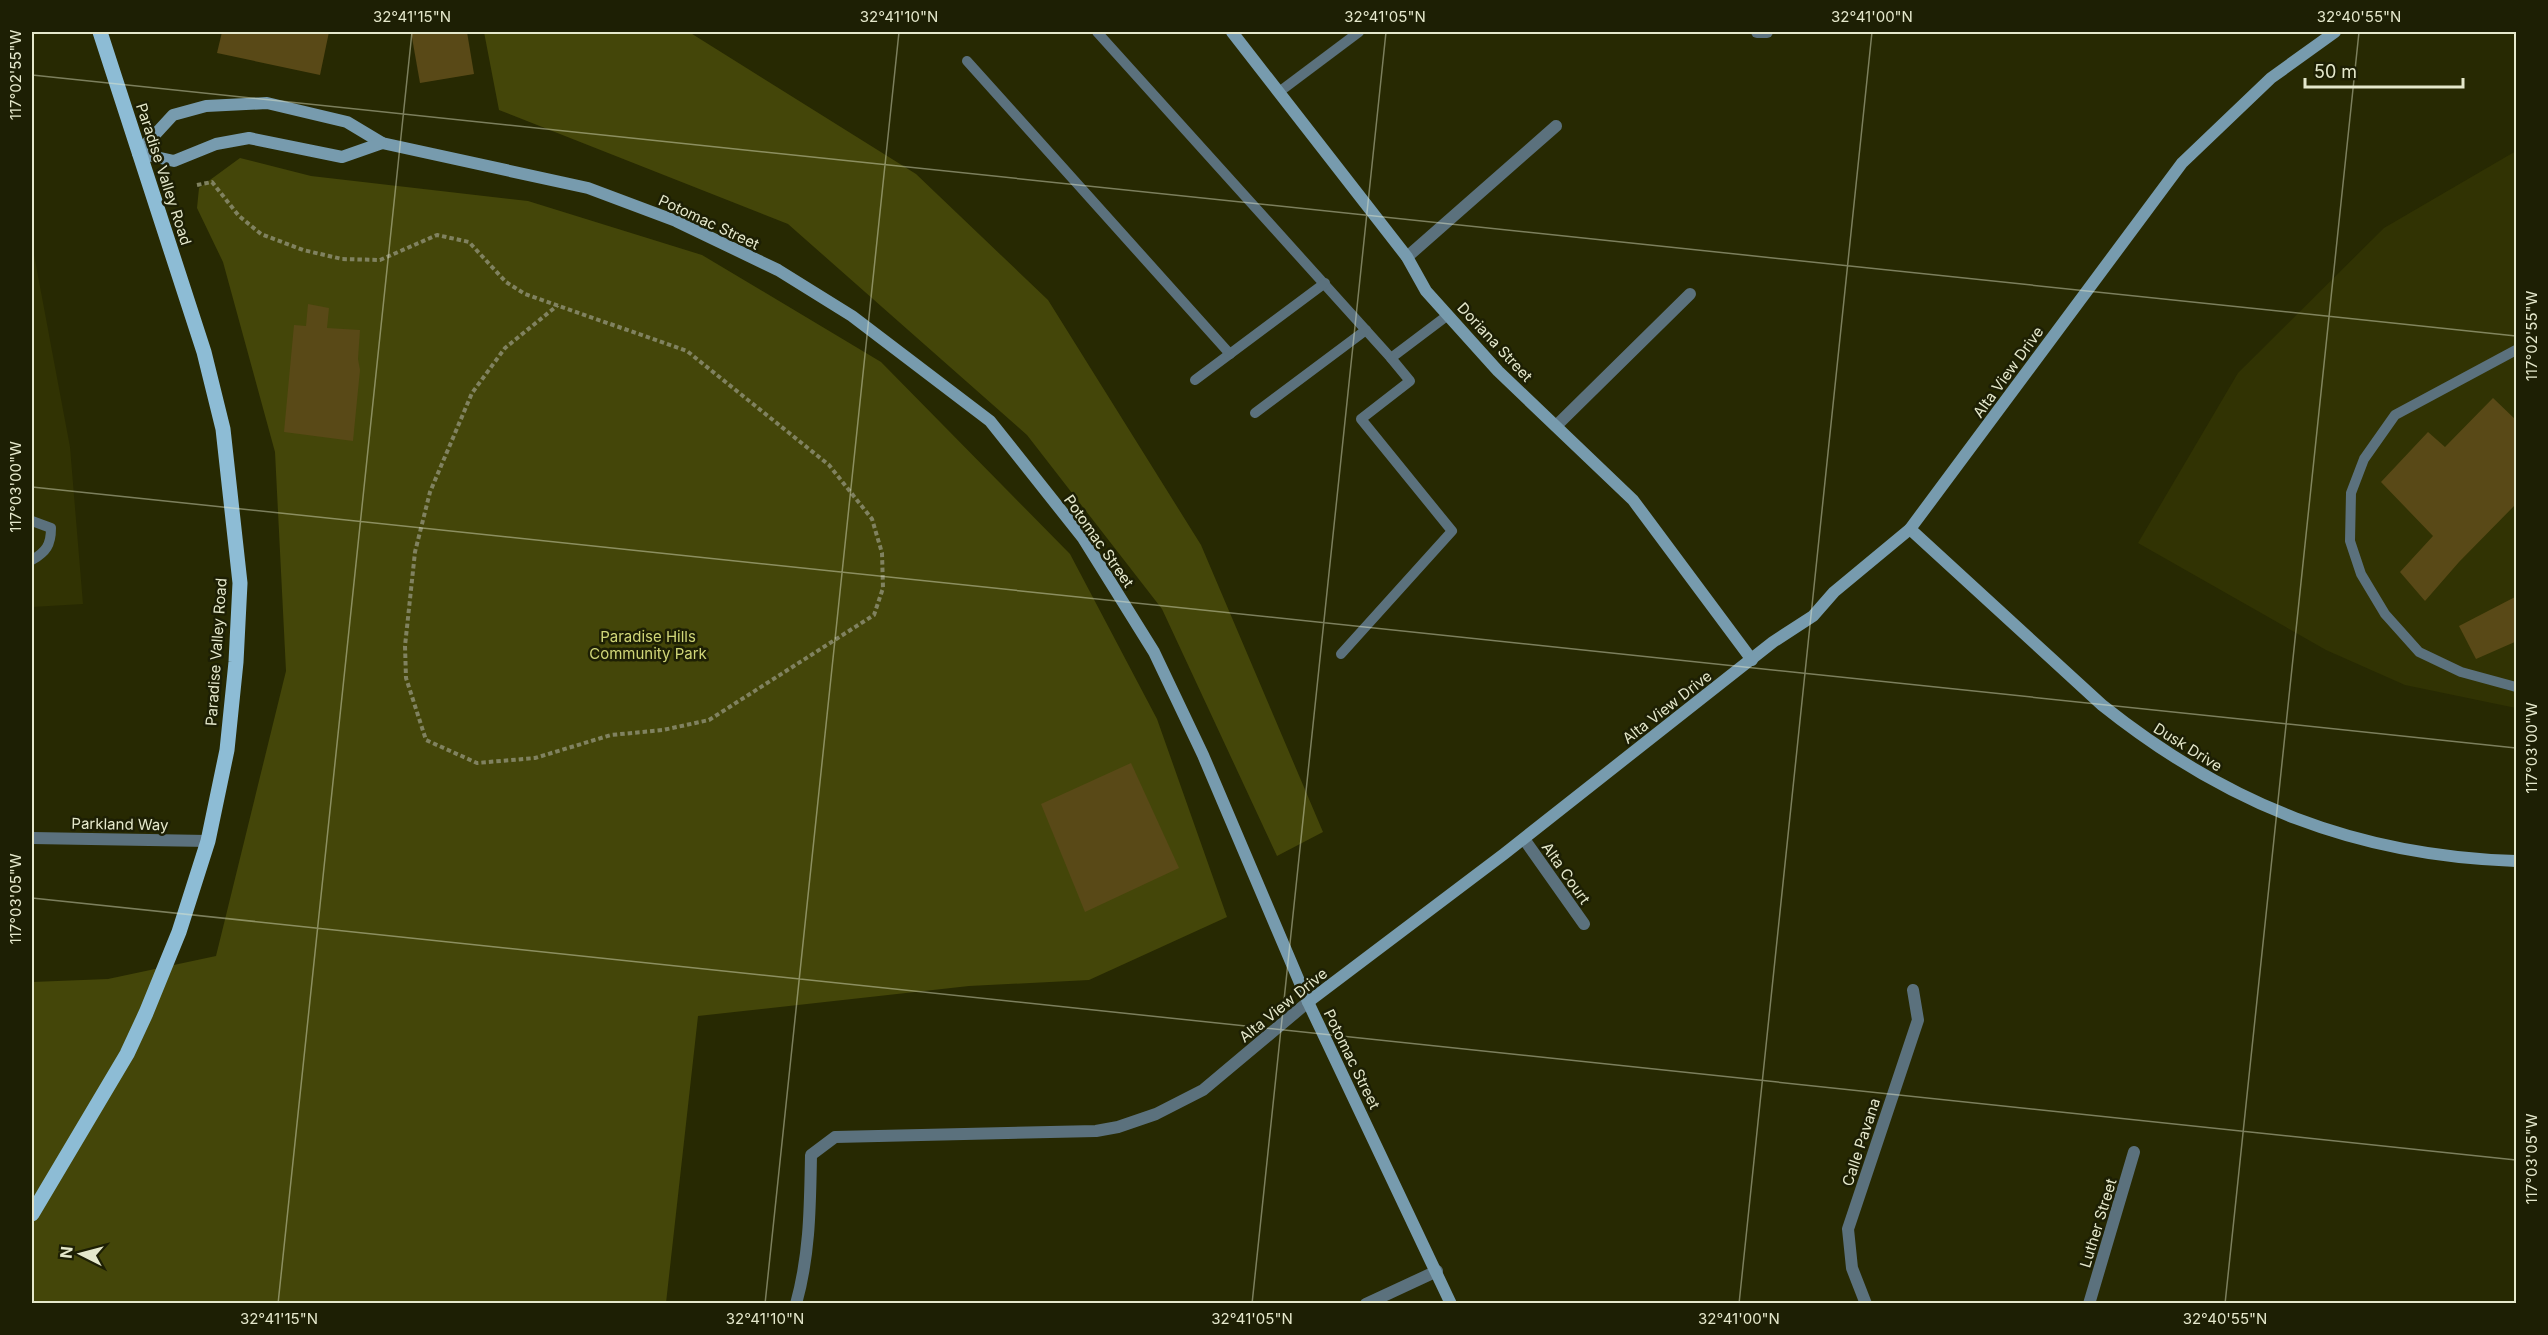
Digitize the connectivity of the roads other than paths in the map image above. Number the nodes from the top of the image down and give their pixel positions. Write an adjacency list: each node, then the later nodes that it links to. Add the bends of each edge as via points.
1 (100, 32): 12 (main road, Paradise Valley Road)
2 (1097, 32): 14 (lane)
3 (1232, 32): 9 (street, Doriana Street)
4 (1359, 32): 9 (lane)
5 (1758, 32): 6 (street)
6 (1767, 32)
7 (2333, 32): 25 (street, Alta View Drive, via 2271,78 2182,163)
8 (967, 62): 19 (lane)
9 (1279, 92): 13 (street, Doriana Street)
10 (1556, 126): 13 (street)
11 (382, 142): 12 (street, via 342,157 249,138 216,144 174,161); 12 (street, Potomac Street, via 347,122 267,103 206,106 173,115); 36 (street, Potomac Street, via 588,188 676,220 778,270 852,316 990,421 1083,538 1154,652 1203,755)
12 (138, 153): 32 (main road, Paradise Valley Road, via 204,352 223,429 232,498 240,583 236,662 226,750)
13 (1407, 257): 16 (street, Doriana Street, via 1426,291)
14 (1324, 283): 17 (lane); 19 (lane)
15 (1690, 294): 23 (street)
16 (1448, 315): 20 (lane); 23 (street, Doriana Street, via 1498,371)
17 (1366, 330): 20 (lane); 22 (lane)
18 (2517, 350): 29 (lane, via 2396,415 2364,459 2351,493 2350,541 2361,574 2385,614 2419,651 2461,672)
19 (1230, 354): 21 (lane)
20 (1391, 358): 27 (lane, via 1410,381 1361,419 1452,531)
21 (1195, 380)
22 (1255, 413)
23 (1556, 426): 28 (street, Doriana Street, via 1633,500)
24 (32, 521): 26 (lane, via 51,528 51,540 44,553)
25 (1910, 529): 28 (street, Alta View Drive, via 1834,592 1813,616); 33 (street, Dusk Drive, via 2102,705 2198,773 2269,808 2346,836 2430,854)
26 (32, 560)
27 (1341, 654)
28 (1752, 660): 31 (street, Alta View Drive)
29 (2517, 687)
30 (32, 838): 32 (street, Parkland Way)
31 (1524, 839): 34 (street, Alta Court); 36 (street, Alta View Drive)
32 (208, 841): 38 (main road, Paradise Valley Road, via 179,932 137,1033)
33 (2517, 861)
34 (1584, 924)
35 (1913, 990): 43 (street, Calle Pavana, via 1918,1020 1848,1229 1852,1268)
36 (1308, 1002): 39 (street, Potomac Street); 40 (street, Alta View Drive, via 1203,1090 1134,1122 1096,1131 835,1137 811,1155 810,1231)
37 (2134, 1152): 44 (street, Luther Street)
38 (32, 1214)
39 (1437, 1271): 41 (street); 42 (street, Potomac Street)
40 (796, 1304)
41 (1366, 1304)
42 (1451, 1304)
43 (1866, 1304)
44 (2090, 1304)

